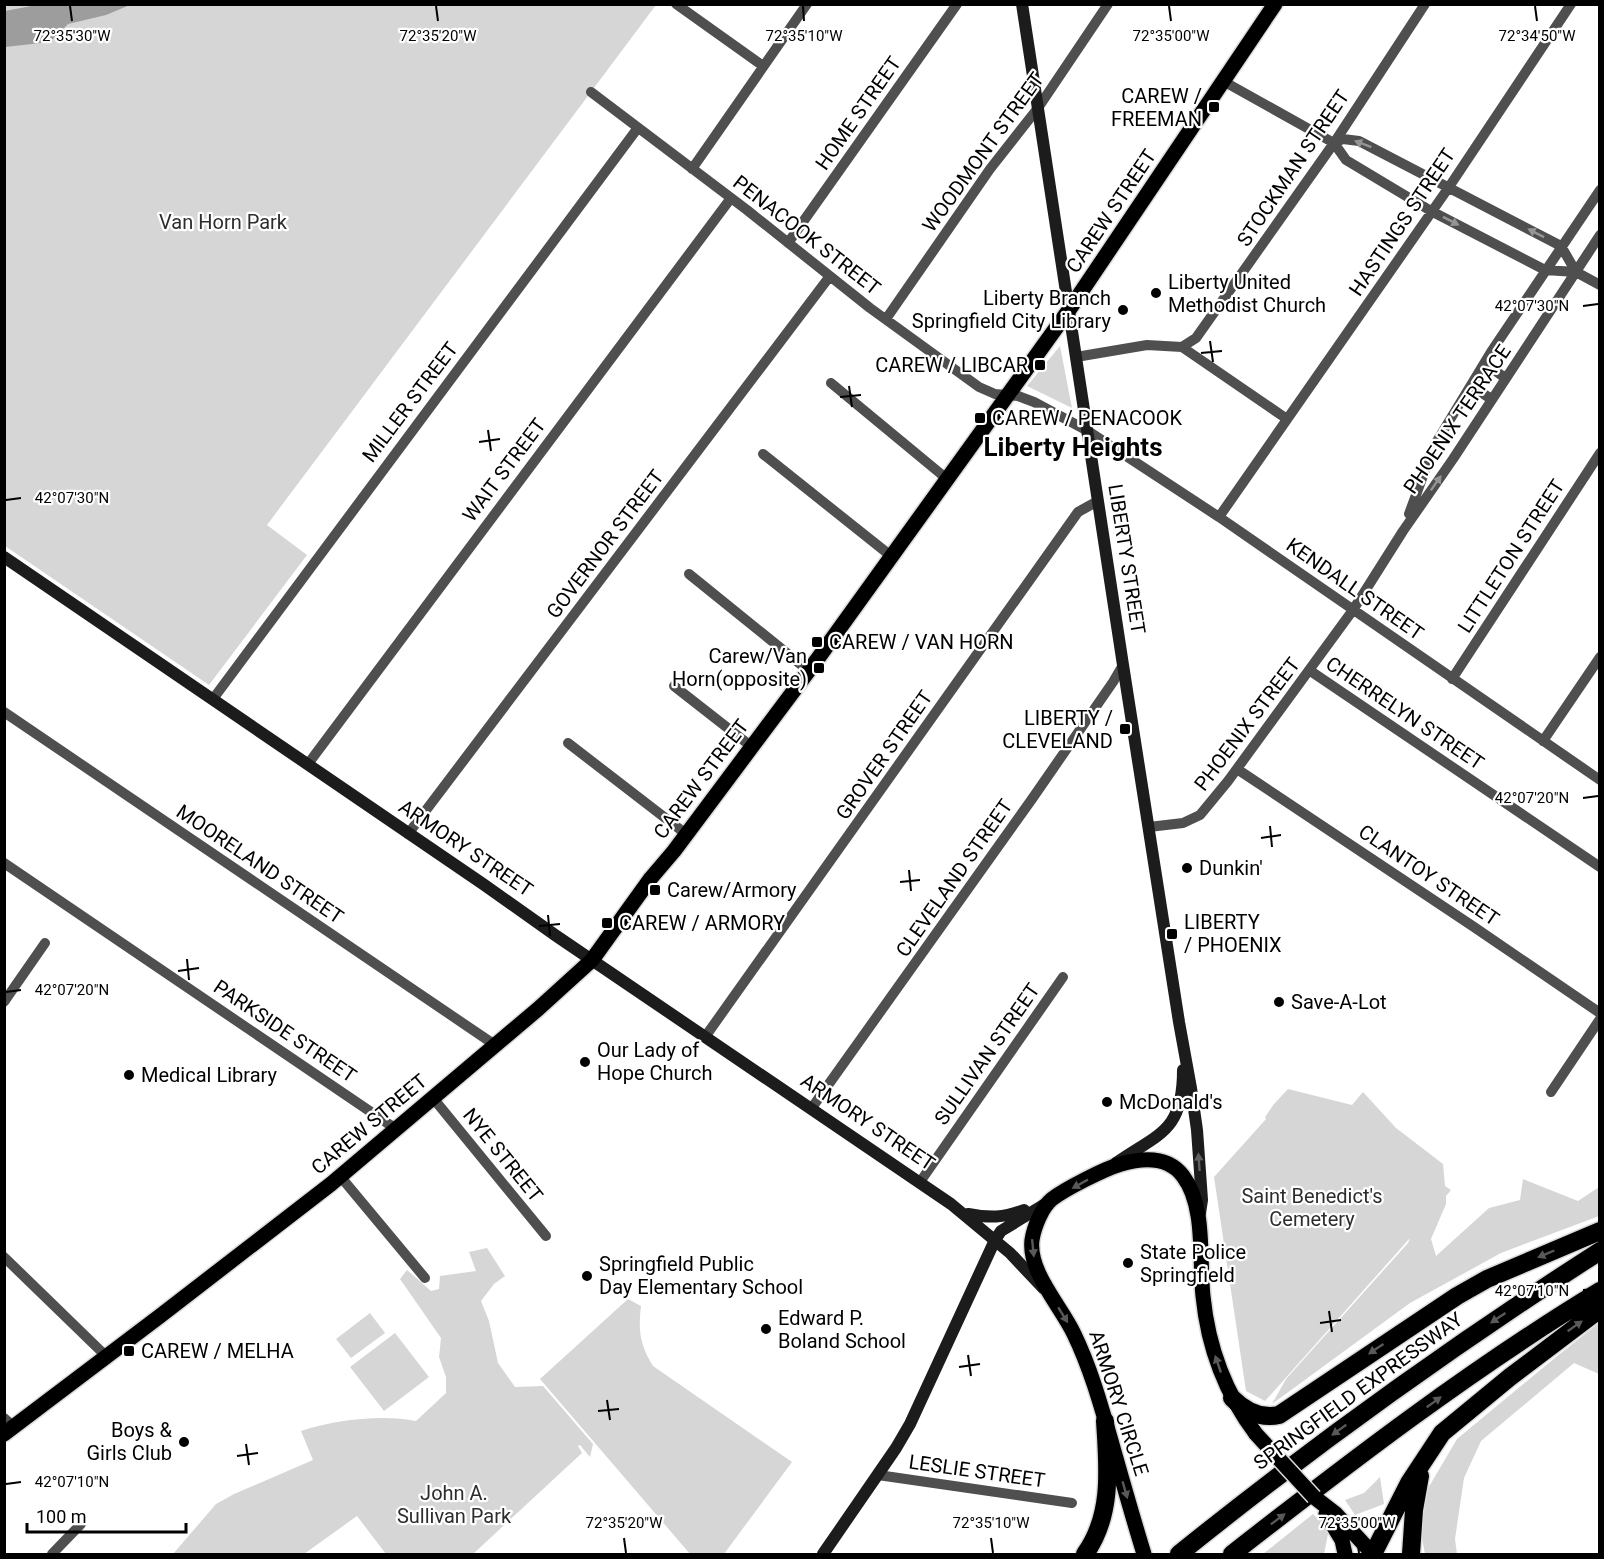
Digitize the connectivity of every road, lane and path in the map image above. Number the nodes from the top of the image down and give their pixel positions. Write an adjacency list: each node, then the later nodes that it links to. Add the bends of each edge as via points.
1 (676, 4): 9 (street)
2 (807, 4): 9 (street)
3 (957, 4): 21 (street, HOME STREET)
4 (1022, 4): 12 (main road, LIBERTY STREET)
5 (1108, 4): 12 (street, WOODMONT STREET)
6 (1275, 4): 10 (main road, CAREW STREET)
7 (1425, 4): 14 (street, STOCKMAN STREET)
8 (1571, 4): 16 (street, HASTINGS STREET)
9 (763, 66): 15 (street)
10 (1223, 81): 14 (street); 27 (main road, CAREW STREET)
11 (591, 92): 13 (street, PENACOOK STREET)
12 (1038, 108): 27 (main road, LIBERTY STREET); 28 (street, WOODMONT STREET, via 990,169)
13 (638, 129): 15 (street, PENACOOK STREET); 55 (street, MILLER STREET)
14 (1334, 143): 16 (street, one-way to 14, via 1359,141 1343,139); 19 (street, via 1346,160); 29 (street, STOCKMAN STREET, via 1196,338)
15 (692, 169): 18 (street, PENACOOK STREET)
16 (1449, 187): 19 (street, HASTINGS STREET); 22 (street, one-way to 16)
17 (1599, 190): 22 (street, PHOENIX TERRACE)
18 (730, 198): 21 (street, PENACOOK STREET); 60 (street, WAIT STREET)
19 (1431, 211): 23 (street, one-way to 23); 37 (street, HASTINGS STREET)
20 (1599, 235): 24 (street, PHOENIX TERRACE)
21 (788, 243): 25 (street, PENACOOK STREET)
22 (1561, 246): 23 (street, PHOENIX TERRACE); 24 (street)
23 (1545, 270): 24 (street); 31 (street, PHOENIX TERRACE)
24 (1576, 272): 26 (street); 32 (street, PHOENIX TERRACE)
25 (830, 276): 28 (street, PENACOOK STREET); 64 (street, GOVERNOR STREET)
26 (1599, 285)
27 (1069, 310): 30 (main road, LIBERTY STREET); 35 (main road, CAREW STREET)
28 (886, 319): 35 (street, PENACOOK STREET, via 979,387)
29 (1182, 347): 30 (street, via 1147,345); 37 (street)
30 (1076, 357): 38 (main road, LIBERTY STREET)
31 (1485, 363): 32 (street); 34 (street, PHOENIX TERRACE)
32 (1505, 378): 36 (street, PHOENIX TERRACE)
33 (831, 383): 41 (street)
34 (1472, 386): 36 (street); 44 (street, PHOENIX TERRACE, via 1434,446)
35 (1008, 395): 38 (street, PENACOOK STREET, via 1034,402); 41 (main road, CAREW STREET)
36 (1491, 399): 44 (street, PHOENIX TERRACE, one-way to 36)
37 (1287, 419): 43 (street, HASTINGS STREET)
38 (1088, 430): 42 (main road, LIBERTY STREET); 43 (street, KENDALL STREET)
39 (1599, 453): 53 (street, LITTLETON STREET)
40 (763, 454): 45 (street)
41 (947, 479): 45 (main road, CAREW STREET)
42 (1098, 501): 50 (main road, LIBERTY STREET); 76 (street, GROVER STREET, via 1078,512)
43 (1219, 517): 48 (street, KENDALL STREET)
44 (1403, 531): 48 (street, PHOENIX TERRACE)
45 (891, 556): 52 (main road, CAREW STREET)
46 (4, 557): 55 (main road, ARMORY STREET)
47 (689, 574): 52 (street)
48 (1353, 610): 51 (street, PHOENIX STREET); 53 (street, KENDALL STREET)
49 (1599, 657): 57 (street)
50 (1123, 665): 63 (main road, LIBERTY STREET); 81 (street, CLEVELAND STREET)
51 (1309, 670): 61 (street, PHOENIX STREET); 67 (street, CHERRELYN STREET)
52 (809, 671): 59 (main road, CAREW STREET)
53 (1452, 679): 57 (street, KENDALL STREET)
54 (674, 686): 59 (street)
55 (213, 699): 60 (main road, ARMORY STREET)
56 (4, 712): 77 (street, MOORELAND STREET)
57 (1543, 741): 62 (street, KENDALL STREET)
58 (568, 743): 65 (street)
59 (752, 747): 65 (main road, CAREW STREET)
60 (308, 764): 64 (main road, ARMORY STREET)
61 (1237, 769): 63 (street, PHOENIX STREET, via 1200,815 1182,823); 74 (street, CLANTOY STREET)
62 (1599, 780)
63 (1149, 828): 78 (main road, LIBERTY STREET)
64 (408, 834): 69 (main road, ARMORY STREET)
65 (686, 834): 69 (main road, CAREW STREET)
66 (4, 863): 82 (street, PARKSIDE STREET)
67 (1599, 867)
68 (45, 943): 72 (street)
69 (592, 960): 76 (main road, ARMORY STREET); 77 (main road, CAREW STREET)
70 (1063, 977): 85 (street, SULLIVAN STREET)
71 (4, 980): 72 (street)
72 (15, 987): 73 (street)
73 (4, 1002)
74 (1599, 1013)
75 (1599, 1019): 79 (street)
76 (705, 1037): 81 (main road, ARMORY STREET)
77 (495, 1046): 80 (main road, CAREW STREET)
78 (1183, 1048): 83 (main road, LIBERTY STREET, via 1180,1104 1168,1128); 88 (main road, LIBERTY STREET, one-way to 78, via 1202,1200 1197,1130)
79 (1551, 1092)
80 (433, 1098): 82 (main road, CAREW STREET); 90 (street, NYE STREET)
81 (811, 1109): 85 (main road, ARMORY STREET)
82 (396, 1129): 84 (main road, CAREW STREET)
83 (1110, 1167): 86 (main road, one-way to 86); 88 (main road, via 1149,1160 1173,1167 1189,1187)
84 (340, 1176): 94 (street); 98 (main road, CAREW STREET)
85 (920, 1182): 87 (main road, ARMORY STREET)
86 (1044, 1204): 87 (main road, ARMORY STREET, via 993,1218); 91 (main road, via 1001,1231); 96 (main road, ARMORY CIRCLE, one-way to 96, via 1032,1245)
87 (965, 1213): 91 (main road, ARMORY STREET)
88 (1198, 1220): 99 (main road, one-way to 88, via 1208,1329)
89 (1599, 1231): 99 (highway, one-way to 99, via 1457,1296 1278,1415 1255,1414)
90 (546, 1236)
91 (995, 1240): 96 (main road, ARMORY STREET); 103 (main road, via 910,1424)
92 (1599, 1251): 111 (highway, SPRINGFIELD EXPRESSWAY, one-way to 111, via 1399,1386)
93 (4, 1257): 98 (street)
94 (425, 1278)
95 (1599, 1290): 112 (highway, one-way to 95, via 1424,1410)
96 (1051, 1296): 100 (main road, ARMORY CIRCLE, one-way to 100, via 1082,1350)
97 (1599, 1309): 102 (highway, one-way to 97, via 1442,1433)
98 (107, 1357): 101 (main road, CAREW STREET)
99 (1232, 1398): 105 (main road, bridge, via 1256,1434)
100 (1106, 1421): 107 (main road, ARMORY CIRCLE, one-way to 107); 110 (highway, via 1109,1481 1098,1533)
101 (8, 1426)
102 (1428, 1455): 114 (highway); 115 (highway, via 1418,1483)
103 (878, 1475): 104 (street, LESLIE STREET); 109 (main road)
104 (1072, 1503)
105 (1330, 1513): 113 (main road); 114 (main road)
106 (81, 1524): 108 (street)
107 (1142, 1549)
108 (52, 1554)
109 (823, 1554)
110 (1085, 1554)
111 (1179, 1554)
112 (1232, 1554)
113 (1345, 1554)
114 (1373, 1554)
115 (1412, 1554)

